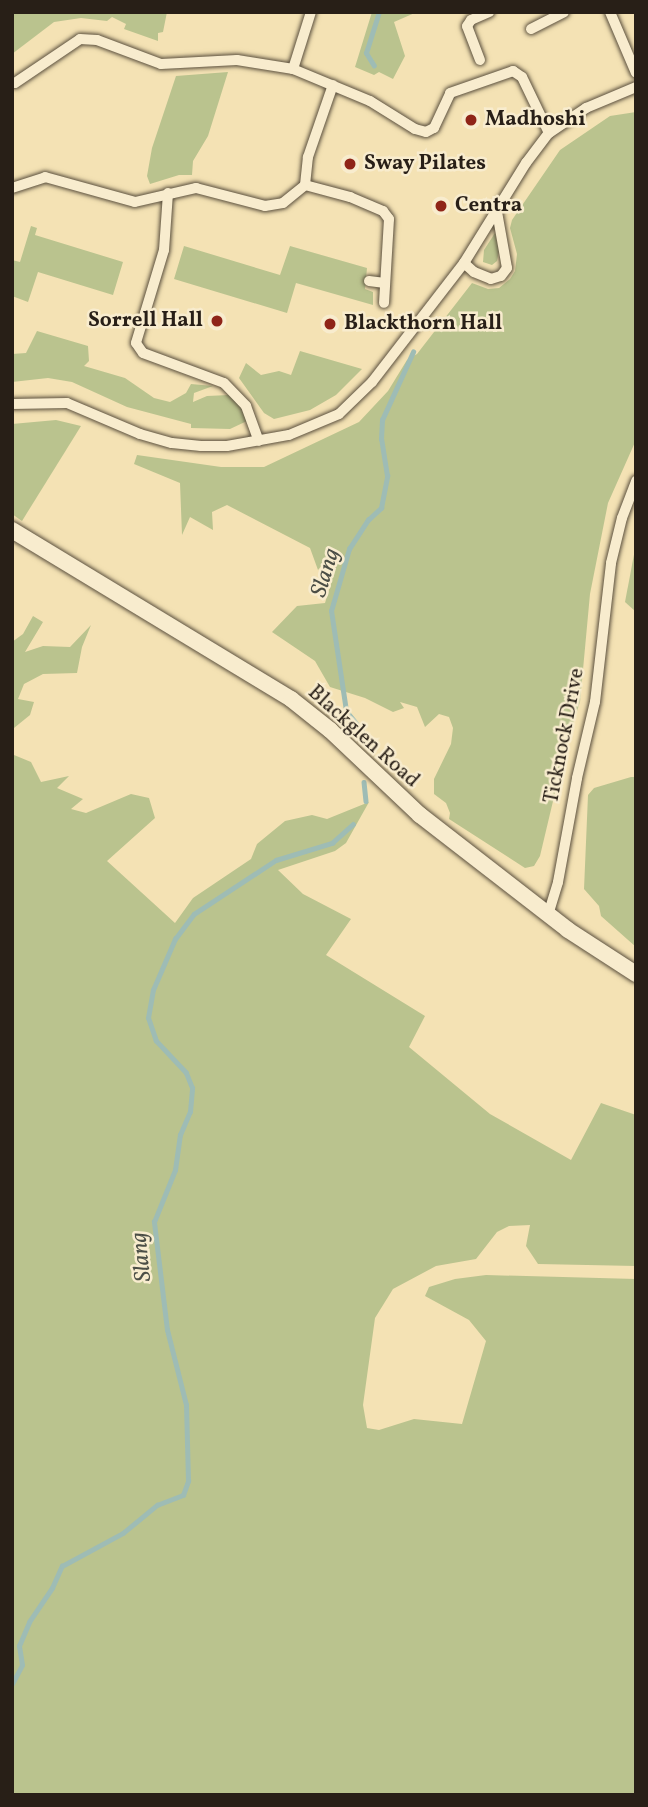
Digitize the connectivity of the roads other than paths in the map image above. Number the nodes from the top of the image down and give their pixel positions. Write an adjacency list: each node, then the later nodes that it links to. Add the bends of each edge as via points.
1 (311, 12): 7 (street)
2 (489, 12): 6 (street, via 467,26)
3 (564, 12): 5 (street)
4 (610, 12): 8 (street)
5 (531, 29)
6 (480, 60)
7 (293, 69): 9 (street, via 237,60 161,64 97,40 80,39); 10 (street)
8 (636, 73)
9 (15, 83)
10 (333, 85): 12 (street, via 426,132 434,128 450,93 513,71 522,78); 13 (street, via 308,157)
11 (636, 88): 12 (street, via 586,108)
12 (549, 133): 16 (street)
13 (305, 184): 15 (street, via 283,203 265,206 196,188); 19 (street, via 383,211 391,226)
14 (12, 188): 15 (street, via 45,177 135,202)
15 (168, 193): 22 (street, via 164,250 136,342 143,353 225,383 246,406)
16 (497, 212): 17 (street); 17 (street, via 507,268 491,279)
17 (464, 263): 22 (street, via 355,400 316,425)
18 (369, 281): 19 (street)
19 (385, 283): 20 (street)
20 (384, 303)
21 (12, 404): 22 (street, via 67,403 119,427 173,443 227,446)
22 (259, 441)
23 (636, 481): 25 (street, Ticknock Drive, via 611,563 595,702)
24 (12, 530): 25 (street, Blackglen Road, via 291,699 419,816)
25 (548, 915): 26 (street, Blackglen Road)
26 (636, 974)

